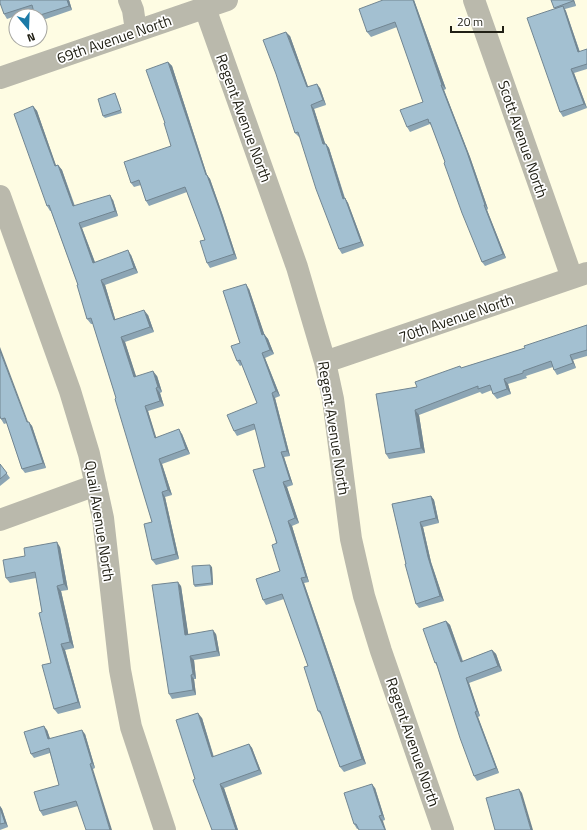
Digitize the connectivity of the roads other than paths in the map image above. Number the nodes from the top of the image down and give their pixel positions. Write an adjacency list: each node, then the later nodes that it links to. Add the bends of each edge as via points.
1 (129, 0): 5 (street)
2 (227, 0): 4 (street, 69th Avenue North)
3 (474, 0): 8 (street, Scott Avenue North)
4 (205, 8): 5 (street, 69th Avenue North); 9 (street, Regent Avenue North, via 297,267)
5 (136, 31): 6 (street, 69th Avenue North)
6 (0, 78)
7 (0, 196): 10 (street, Quail Avenue North, via 70,391)
8 (580, 276): 9 (street, 70th Avenue North)
9 (325, 362): 13 (street, Regent Avenue North, via 333,399 351,539 364,596)
10 (96, 485): 11 (street); 12 (street, Quail Avenue North, via 103,518 120,670 131,727)
11 (0, 520)
12 (165, 830)
13 (443, 830)

